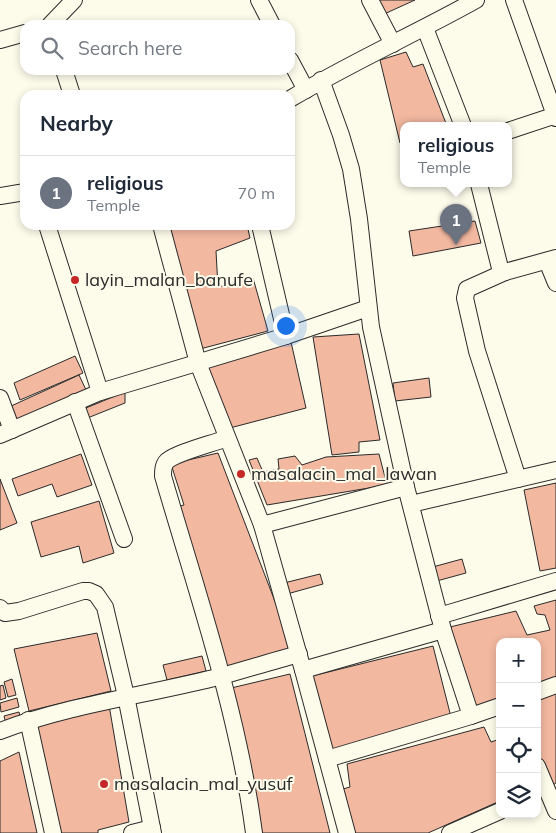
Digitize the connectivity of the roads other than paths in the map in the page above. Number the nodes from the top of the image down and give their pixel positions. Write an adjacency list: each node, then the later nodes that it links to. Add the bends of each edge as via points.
1 (74, 0): 6 (street)
2 (259, 0): 7 (street)
3 (370, 0): 11 (street)
4 (476, 0): 8 (street)
5 (514, 0): 18 (street)
6 (55, 20)
7 (269, 20)
8 (425, 28): 11 (street); 19 (street)
9 (20, 34): 10 (street)
10 (0, 40)
11 (393, 44): 14 (street)
12 (295, 69): 16 (street)
13 (66, 75): 15 (street)
14 (321, 80): 16 (street); 30 (street, via 351,170)
15 (70, 90)
16 (306, 90): 17 (street)
17 (295, 96)
18 (556, 116): 20 (street)
19 (460, 122)
20 (512, 130)
21 (480, 187): 28 (street, via 500,268)
22 (20, 193): 23 (street)
23 (0, 196)
24 (49, 230): 33 (street)
25 (162, 230): 32 (street)
26 (261, 230): 31 (street)
27 (551, 259): 28 (street); 29 (street)
28 (505, 272): 39 (street, via 468,289 465,298 477,351)
29 (556, 283)
30 (368, 308): 31 (street); 40 (street)
31 (286, 336): 32 (street)
32 (198, 362): 33 (street); 37 (street)
33 (100, 392): 35 (street)
34 (0, 398): 36 (street)
35 (75, 402): 36 (street); 43 (street)
36 (6, 432)
37 (227, 438): 42 (street); 48 (street, via 176,456 166,462 163,469)
38 (556, 470): 39 (street)
39 (518, 479): 41 (street)
40 (406, 487): 41 (street); 42 (street)
41 (410, 504): 46 (street)
42 (262, 525): 47 (street)
43 (124, 540)
44 (556, 581): 46 (street)
45 (0, 608): 51 (street, via 5,613 20,612 82,591 96,594 105,607)
46 (441, 623): 47 (street); 53 (street)
47 (301, 662): 48 (street); 56 (street)
48 (221, 676): 51 (street); 64 (street, via 248,790)
49 (556, 685): 50 (street)
50 (541, 691)
51 (126, 696): 54 (street); 61 (street)
52 (496, 707): 53 (street)
53 (471, 716): 56 (street)
54 (28, 720): 55 (street); 62 (street)
55 (0, 730)
56 (328, 759): 65 (street)
57 (540, 773): 58 (street)
58 (547, 790): 59 (street)
59 (556, 811)
60 (496, 812): 66 (street)
61 (153, 830): 63 (street)
62 (54, 833)
63 (132, 833)
64 (254, 833)
65 (347, 833)
66 (452, 833)

